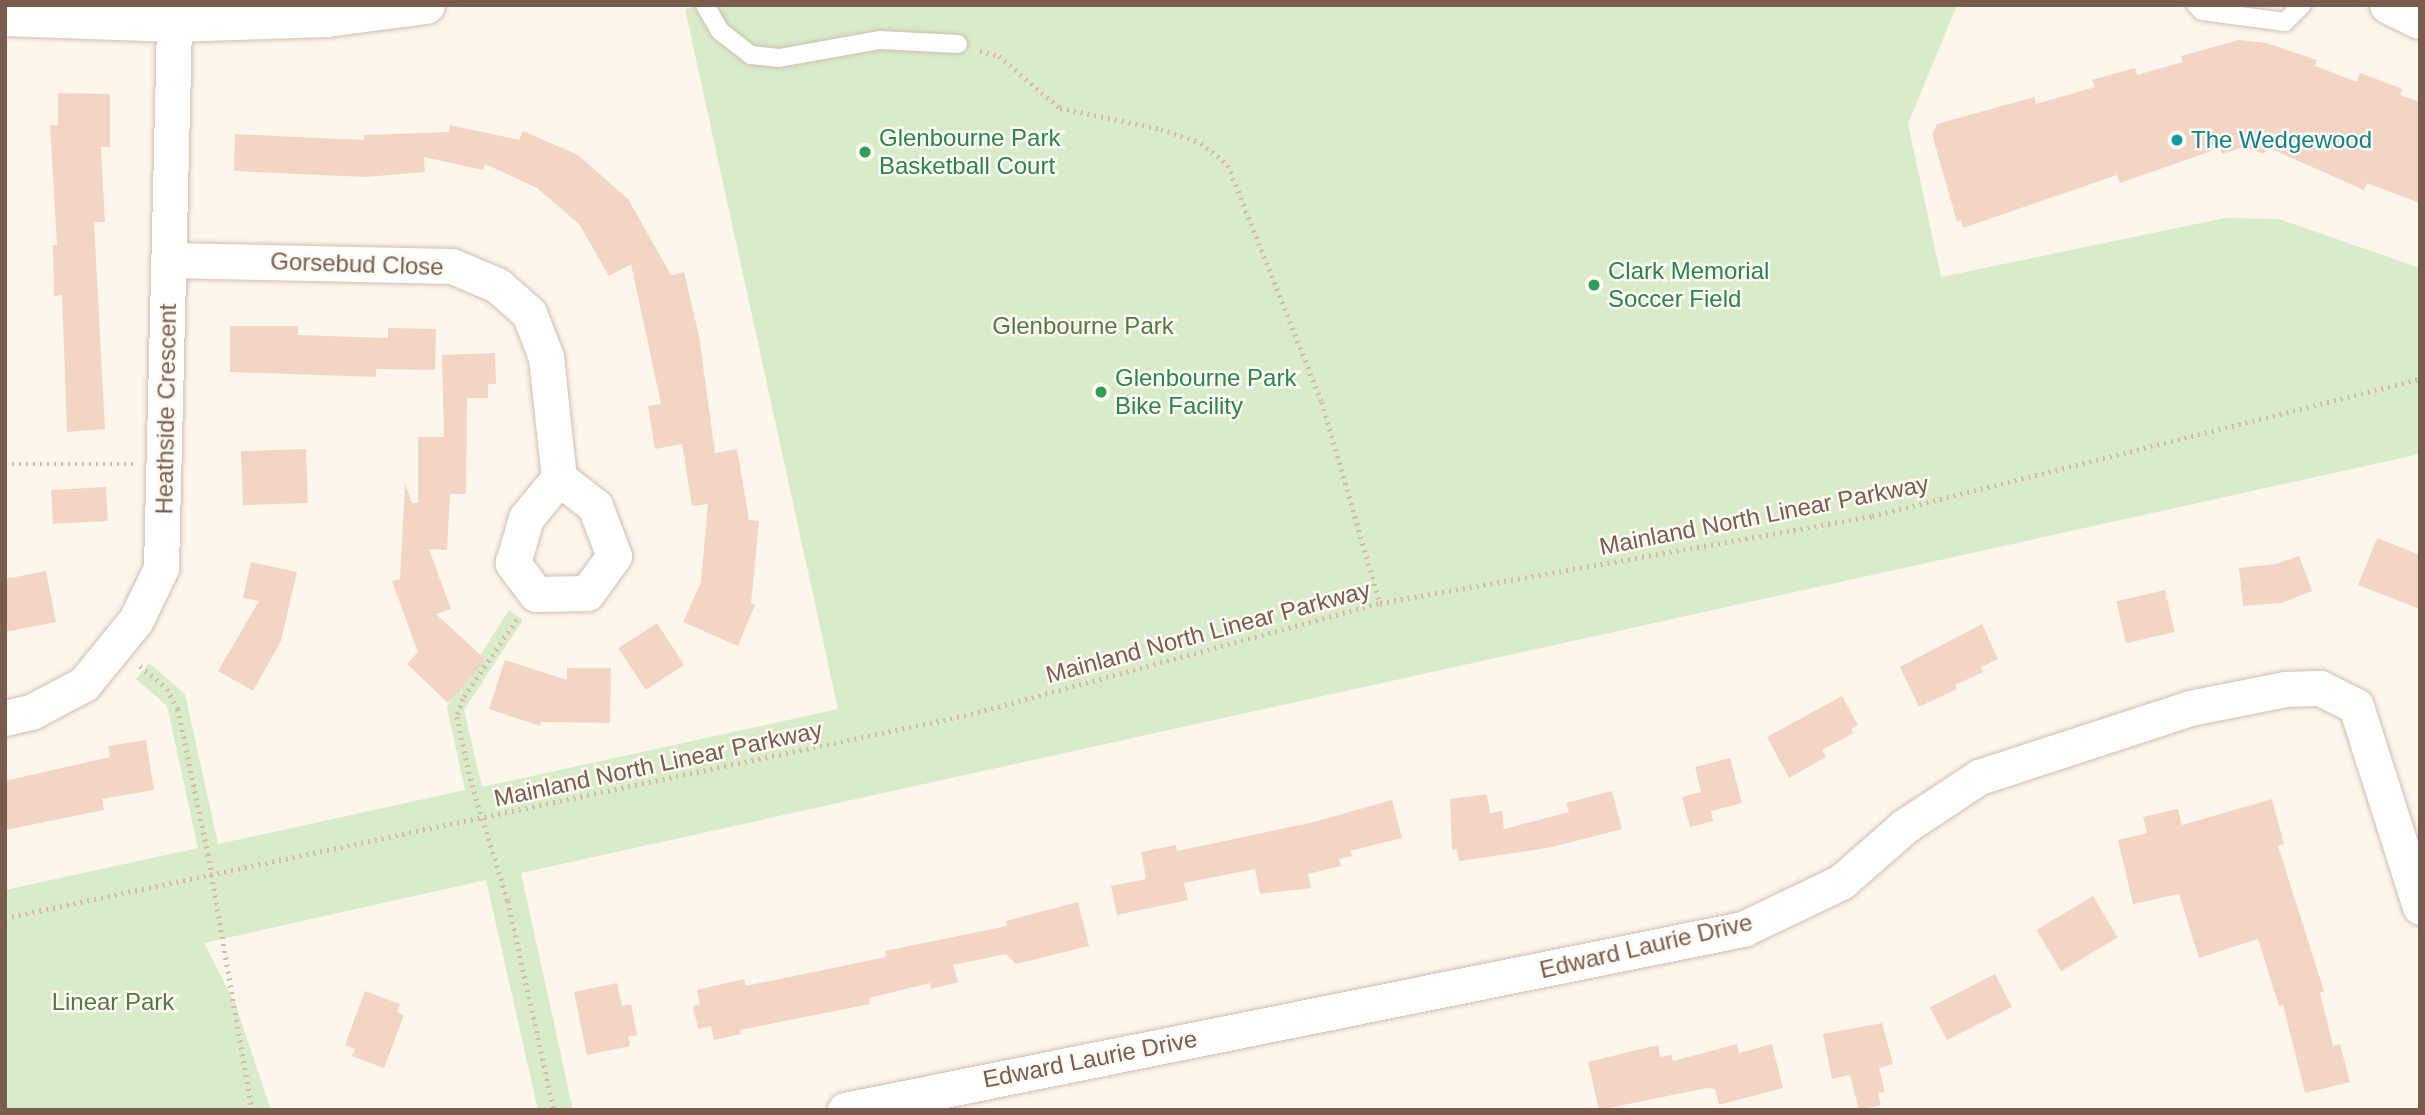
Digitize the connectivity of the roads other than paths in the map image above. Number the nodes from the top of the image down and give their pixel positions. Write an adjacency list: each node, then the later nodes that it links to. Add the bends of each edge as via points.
1 (426, 5): 6 (street, via 327,18)
2 (705, 5): 9 (lane, via 720,31 751,55 779,58 880,40)
3 (2196, 5): 4 (lane, via 2202,10 2285,22)
4 (2302, 5)
5 (2389, 5): 8 (street)
6 (174, 14): 7 (street); 10 (street, Heathside Crescent)
7 (5, 17)
8 (2420, 20)
9 (958, 44)
10 (170, 260): 11 (street, Gorsebud Close, via 452,266 497,285 529,313 546,357); 12 (street, Heathside Crescent, via 161,568 118,647 84,684 31,712)
11 (559, 478): 11 (street, via 595,506 614,556 587,593 536,594 513,563 526,518)
12 (5, 718)
13 (2420, 907): 14 (street, Edward Laurie Drive, via 2356,706 2320,688 2285,689 2190,708 1979,777 1905,826 1840,882 1743,929)
14 (845, 1110)

